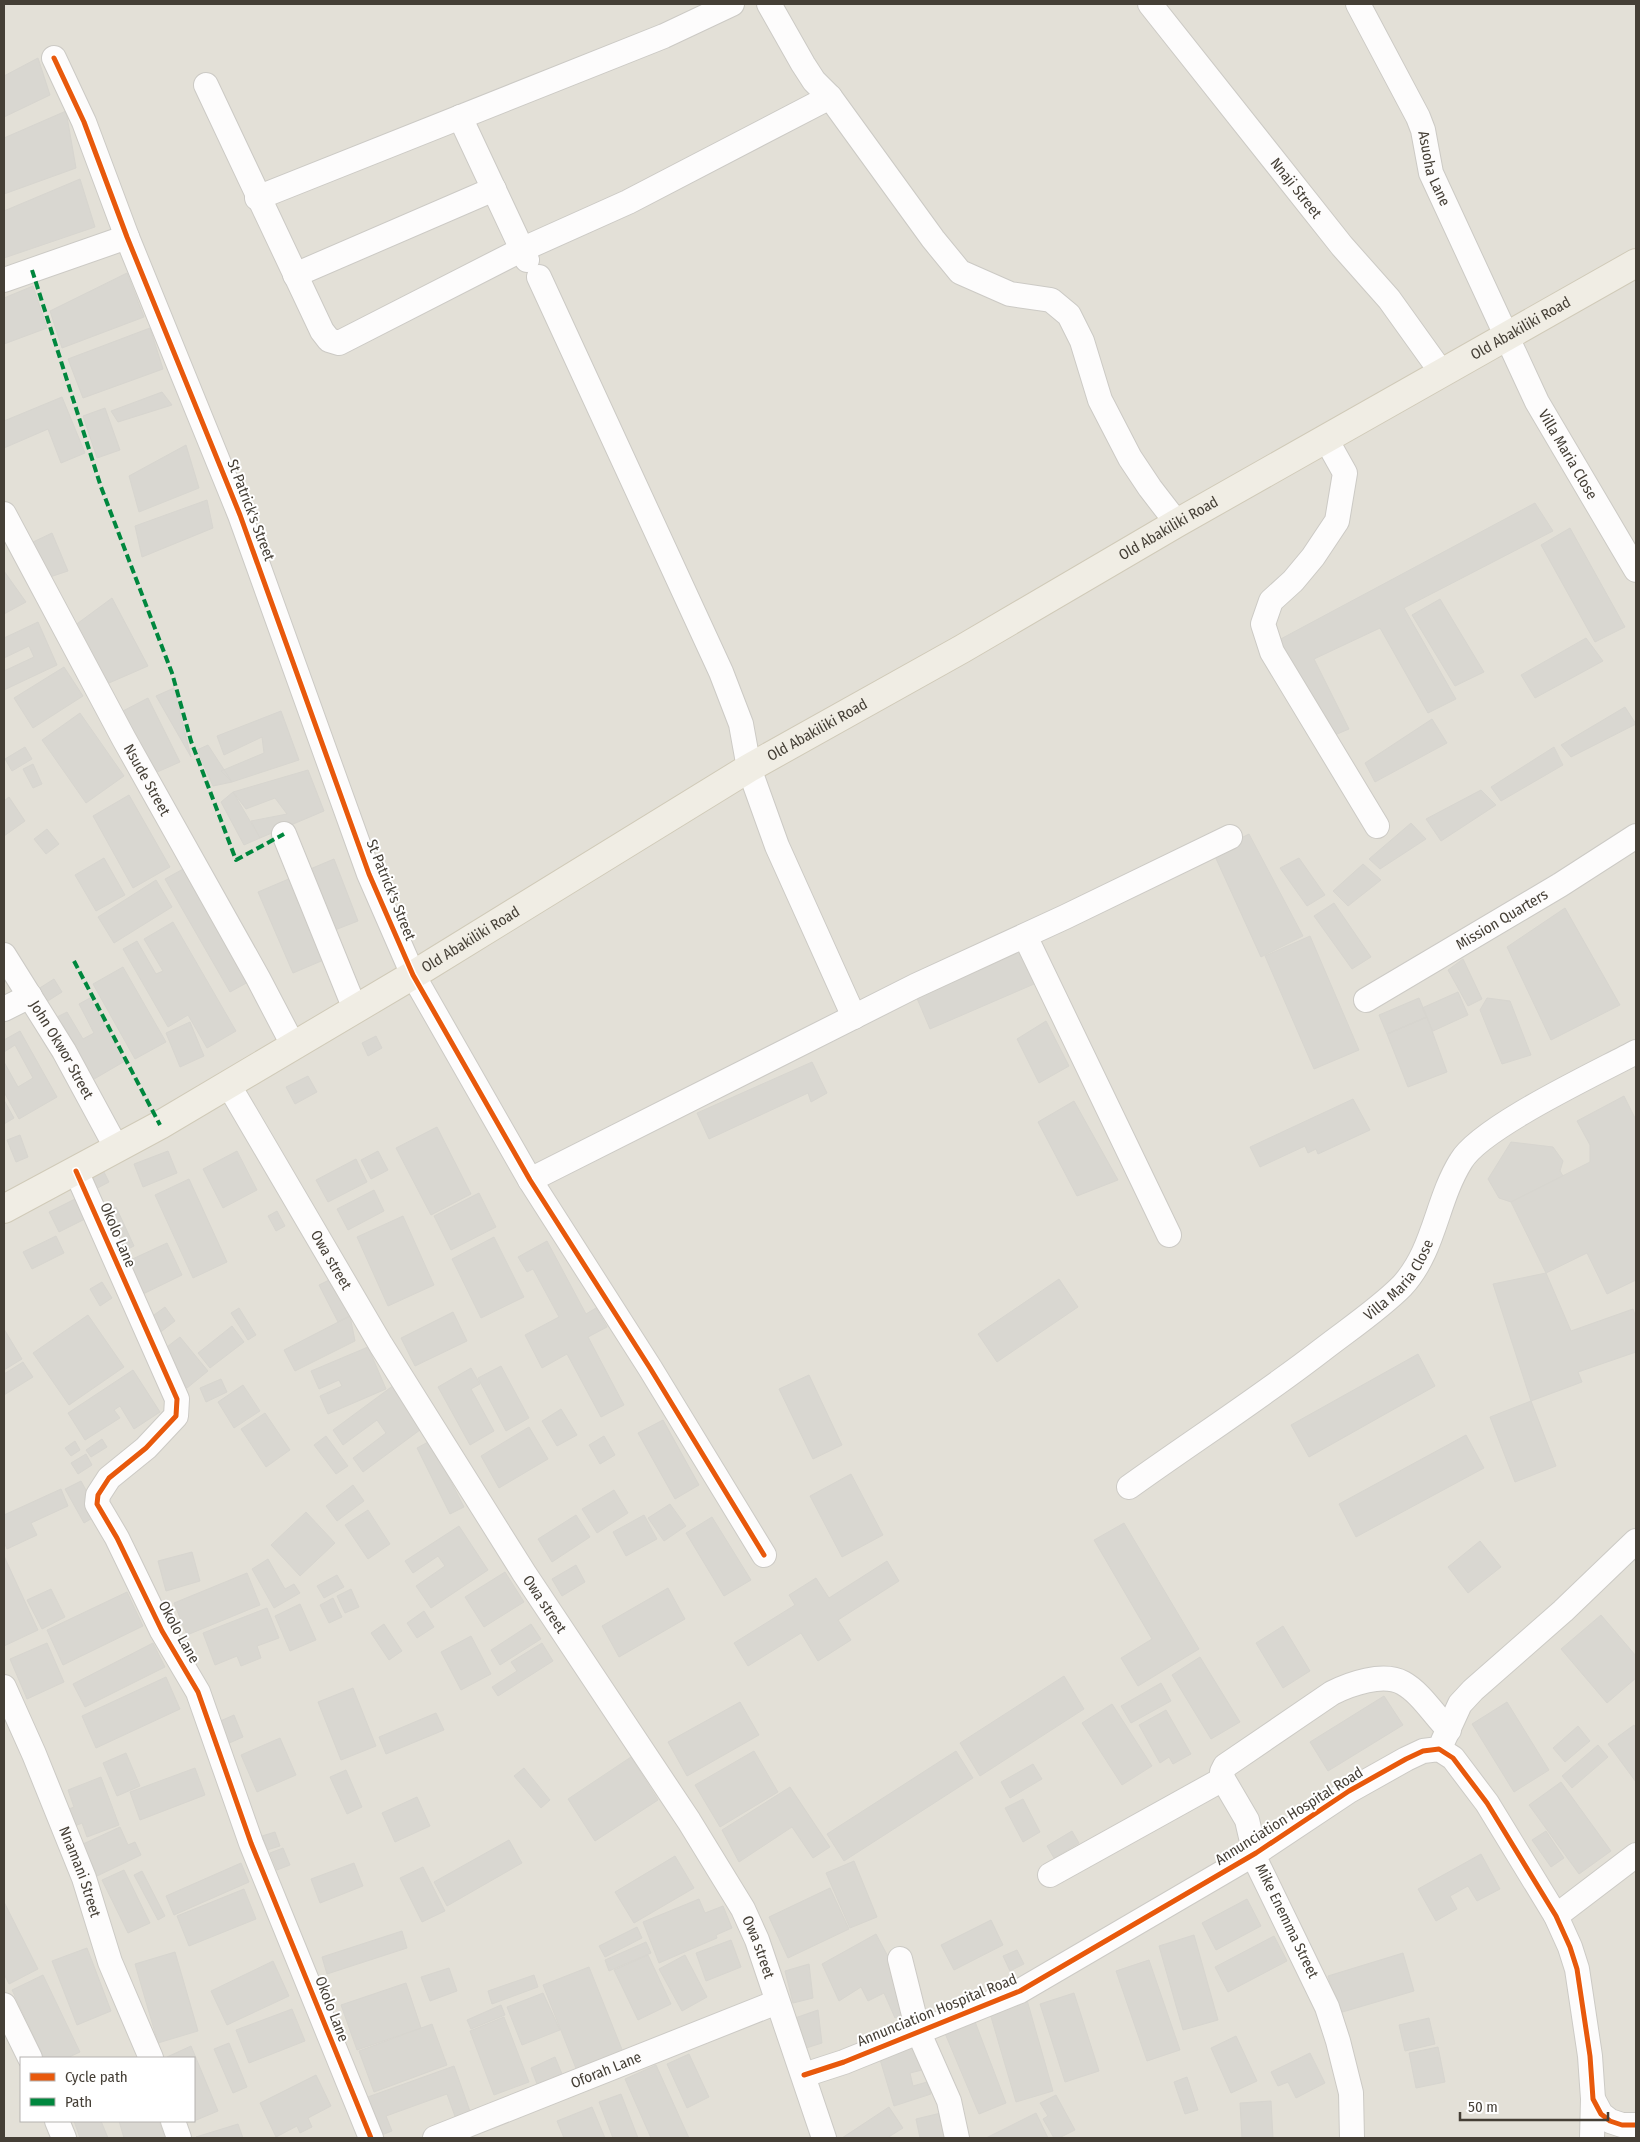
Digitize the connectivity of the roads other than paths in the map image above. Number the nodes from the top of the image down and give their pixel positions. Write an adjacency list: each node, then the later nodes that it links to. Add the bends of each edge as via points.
1 (732, 4): 8 (street, via 664,36)
2 (769, 4): 7 (street, via 814,81)
3 (1150, 4): 17 (street, Nnaji Street, via 1342,246 1389,298)
4 (1358, 4): 16 (street, Asuoha Lane, via 1418,117 1431,173)
5 (54, 58): 11 (street, St Patrick's Street, via 84,122)
6 (206, 85): 10 (street)
7 (830, 96): 12 (street, via 628,202); 20 (street, via 960,272 1010,294 1051,300 1069,315 1082,341 1100,400 1130,458)
8 (460, 117): 9 (street); 10 (street)
9 (494, 189): 12 (street); 14 (street)
10 (257, 198): 14 (street)
11 (127, 237): 15 (street); 29 (street, St Patrick's Street, via 240,515 369,874)
12 (529, 262): 14 (street, via 339,343 329,340 322,331); 22 (street, via 721,672 740,724)
13 (1636, 263): 16 (main road, Old Abakiliki Road)
14 (294, 275)
15 (4, 280)
16 (1507, 336): 17 (main road, Old Abakiliki Road); 21 (street, Villa Maria Close, via 1538,402)
17 (1442, 373): 18 (main road, Old Abakiliki Road)
18 (1326, 439): 20 (main road, Old Abakiliki Road); 23 (street, via 1345,473 1337,521 1293,581 1270,601 1262,624 1272,652)
19 (4, 514): 35 (street, Nsude Street)
20 (1177, 524): 22 (main road, Old Abakiliki Road)
21 (1636, 570)
22 (749, 768): 29 (main road, Old Abakiliki Road); 34 (street, via 777,846)
23 (1377, 826)
24 (284, 834): 33 (street)
25 (1230, 836): 27 (street)
26 (1636, 836): 31 (street, Mission Quarters, via 1560,886)
27 (1024, 936): 34 (street); 42 (street)
28 (4, 955): 30 (street, John Okwor Street)
29 (413, 976): 33 (main road, Old Abakiliki Road); 40 (street, St Patrick's Street)
30 (30, 996): 32 (street); 38 (street, John Okwor Street)
31 (1366, 1000)
32 (4, 1009)
33 (355, 1009): 35 (main road, Old Abakiliki Road)
34 (854, 1017): 40 (street)
35 (293, 1045): 37 (main road, Old Abakiliki Road)
36 (1636, 1052): 43 (street, Villa Maria Close, via 1525,1113 1471,1147 1449,1184 1430,1242 1402,1285 1355,1326 1293,1372)
37 (228, 1084): 38 (main road, Old Abakiliki Road); 54 (street, Owa street, via 381,1345 524,1573 610,1700 743,1909)
38 (116, 1147): 39 (main road, Old Abakiliki Road)
39 (76, 1171): 41 (main road, Old Abakiliki Road); 64 (street, Okolo Lane, via 177,1399 178,1408 176,1416 146,1448 102,1487 97,1504 162,1631 198,1692 251,1843)
40 (530, 1180): 45 (street, St Patrick's Street)
41 (4, 1209)
42 (1169, 1235)
43 (1129, 1487)
44 (1636, 1541): 47 (street, via 1473,1690 1460,1704)
45 (764, 1555)
46 (4, 1688): 58 (street, Nnamani Street, via 84,1878 110,1962)
47 (1444, 1739): 48 (street, via 1419,1696 1403,1683 1382,1680 1348,1686 1332,1693 1225,1766); 49 (street, Annunciation Hospital Road, via 1349,1791); 52 (street, via 1453,1758 1487,1803)
48 (1223, 1779): 49 (street, Mike Enemma Street, via 1247,1820); 51 (street)
49 (1256, 1853): 56 (street, Annunciation Hospital Road, via 1027,1987); 68 (street, Mike Enemma Street, via 1257,1863 1313,1974 1335,2029 1351,2093)
50 (1636, 1856): 52 (street)
51 (1050, 1875)
52 (1556, 1916): 60 (street, via 1577,1969)
53 (900, 1959): 56 (street)
54 (778, 2002): 59 (street, Owa street); 65 (street, Oforah Lane)
55 (4, 2005): 57 (street)
56 (918, 2030): 59 (street, Annunciation Hospital Road, via 844,2062); 67 (street, via 948,2101)
57 (30, 2057)
58 (151, 2057)
59 (804, 2075): 66 (street, Owa street)
60 (1593, 2099): 62 (street, via 1601,2114 1610,2121); 69 (street)
61 (173, 2122): 63 (street)
62 (1636, 2125)
63 (179, 2138)
64 (371, 2138)
65 (435, 2138)
66 (824, 2138)
67 (957, 2138)
68 (1352, 2138)
69 (1592, 2138)

